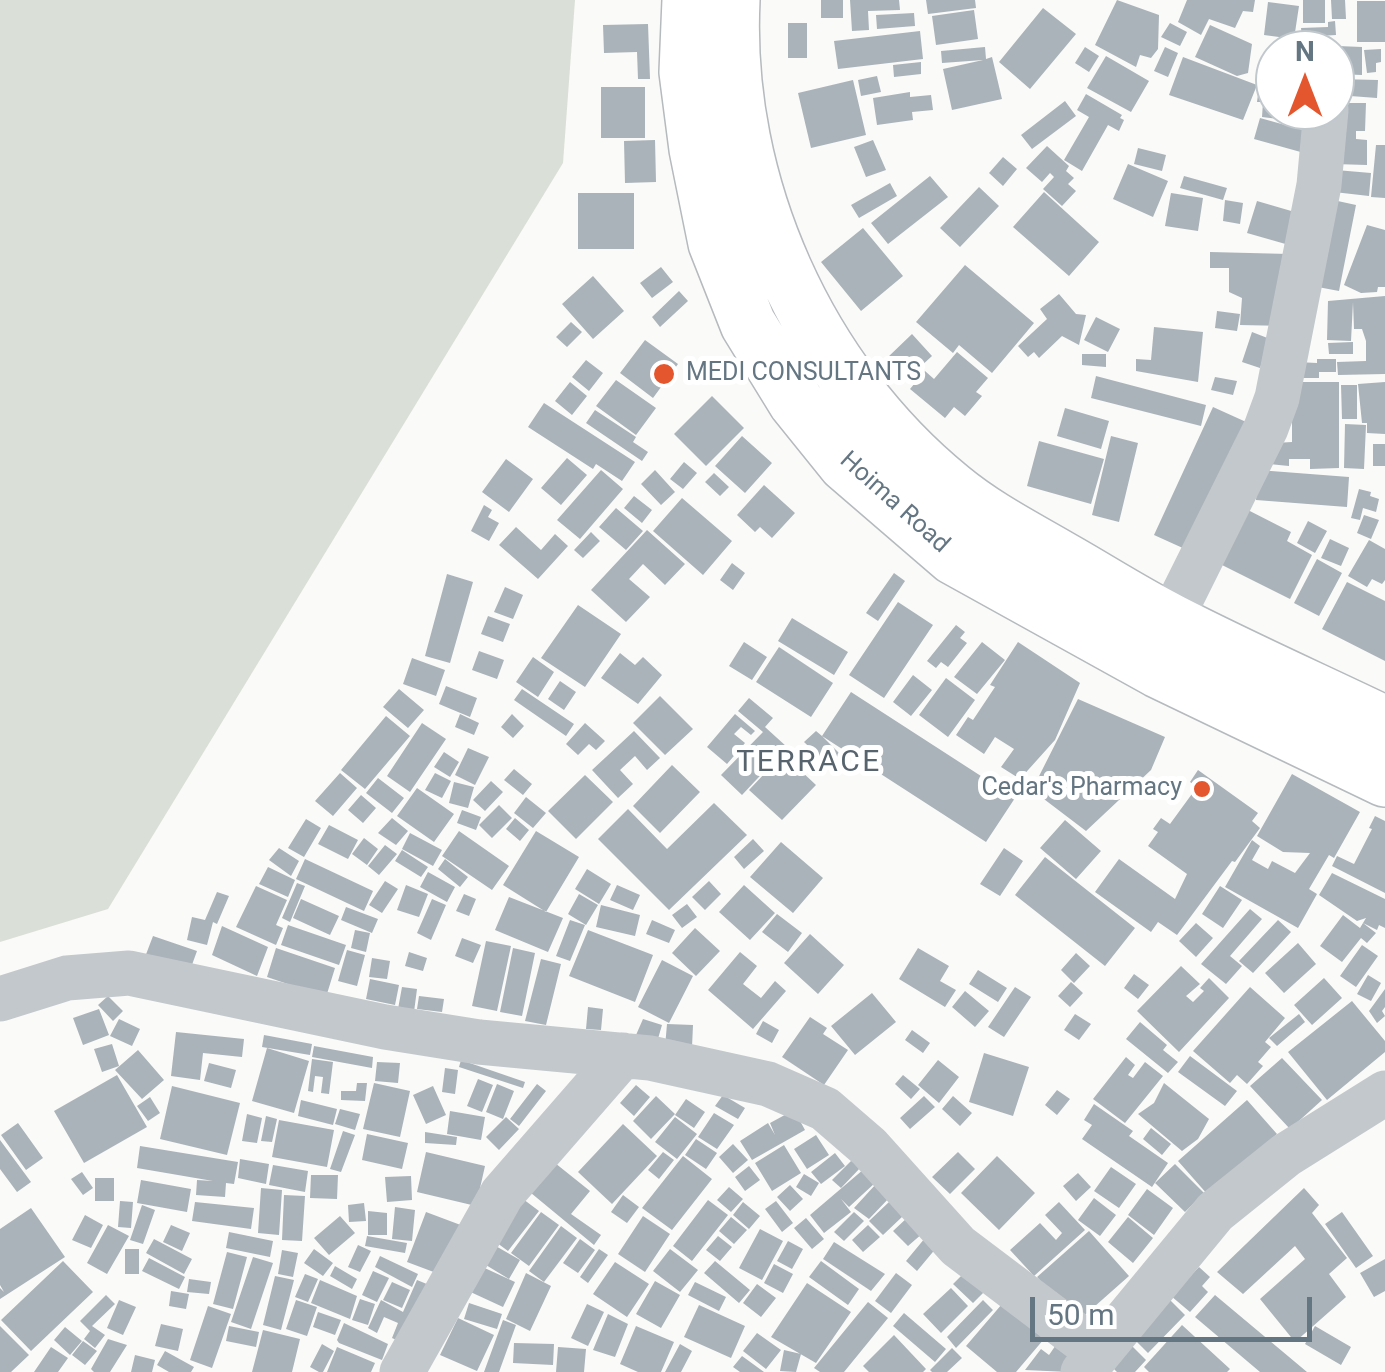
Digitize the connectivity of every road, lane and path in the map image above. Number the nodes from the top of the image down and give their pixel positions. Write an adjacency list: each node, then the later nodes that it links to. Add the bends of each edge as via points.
1 (690, 0): 6 (main road, Hoima Road, via 686,72 716,244 748,324 796,402 846,464 954,557 1158,670)
2 (732, 0): 4 (main road, Hoima Road, via 739,114 759,208 790,288 838,366 950,489)
3 (1324, 130): 4 (street, via 1276,398)
4 (1170, 621): 5 (main road, Hoima Road)
5 (1385, 724)
6 (1385, 779)
7 (0, 999): 8 (street, via 67,978 128,973 460,1039)
8 (623, 1055): 10 (street, via 768,1084 825,1109 870,1147 958,1246); 11 (street, via 502,1194)
9 (1385, 1093): 10 (street, via 1286,1155 1215,1212)
10 (1090, 1362)
11 (402, 1372)

